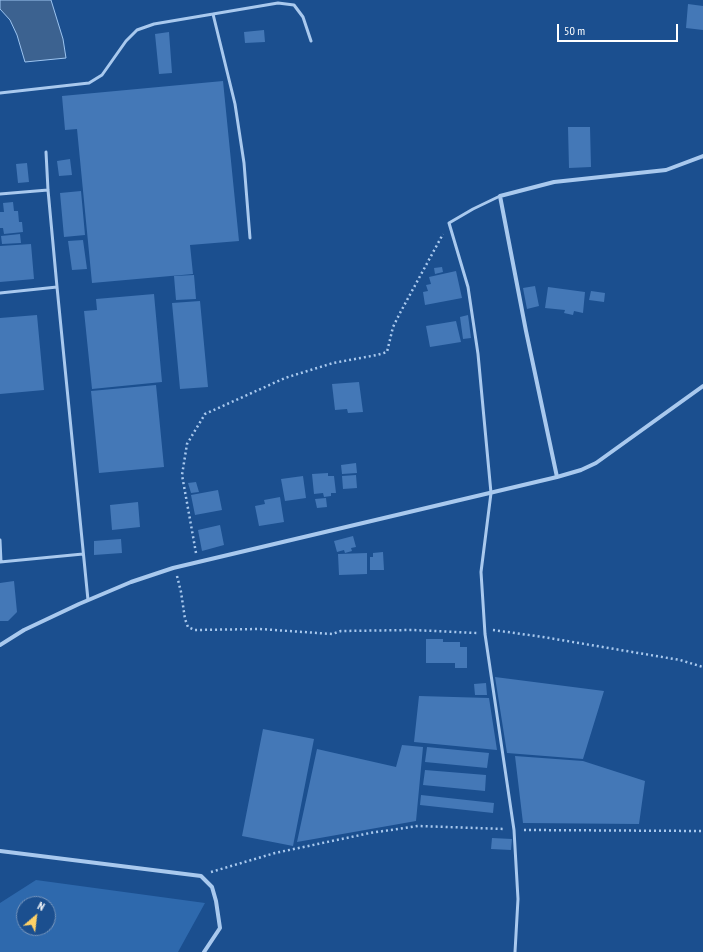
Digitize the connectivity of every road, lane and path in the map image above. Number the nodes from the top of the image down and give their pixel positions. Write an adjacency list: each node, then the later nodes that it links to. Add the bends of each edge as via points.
1 (213, 14): 2 (lane, via 278,3 294,5 304,17); 3 (lane, via 154,24 137,30 102,75 89,83); 10 (lane, via 234,104 244,163)
2 (311, 41)
3 (0, 93)
4 (46, 152): 6 (lane)
5 (703, 156): 8 (street, via 666,170 554,182)
6 (48, 190): 7 (lane); 11 (lane)
7 (0, 194)
8 (500, 196): 9 (lane); 14 (street)
9 (449, 223): 15 (lane, via 468,287 478,354); 19 (path, via 393,327 387,352 334,363 285,378 205,414 187,444 182,475)
10 (250, 238)
11 (57, 287): 12 (lane); 17 (lane)
12 (0, 293)
13 (703, 386): 14 (street, via 596,463)
14 (556, 477): 15 (street)
15 (491, 493): 19 (street); 22 (lane, via 481,572)
16 (0, 540): 18 (lane)
17 (83, 554): 18 (lane); 21 (lane)
18 (1, 562)
19 (197, 562): 20 (street)
20 (173, 568): 21 (street); 23 (path, via 181,592 185,619 188,627 195,630 260,629 332,634 341,631 413,630)
21 (88, 600): 24 (street, via 24,630)
22 (484, 629): 23 (lane); 25 (path, via 680,660)
23 (485, 634): 26 (lane)
24 (0, 645)
25 (703, 667)
26 (514, 830): 27 (path); 29 (path, via 418,826 370,833 275,853); 31 (lane, via 518,899)
27 (703, 831)
28 (0, 851): 29 (street)
29 (200, 876): 30 (street, via 212,887 220,928)
30 (204, 952)
31 (515, 952)

